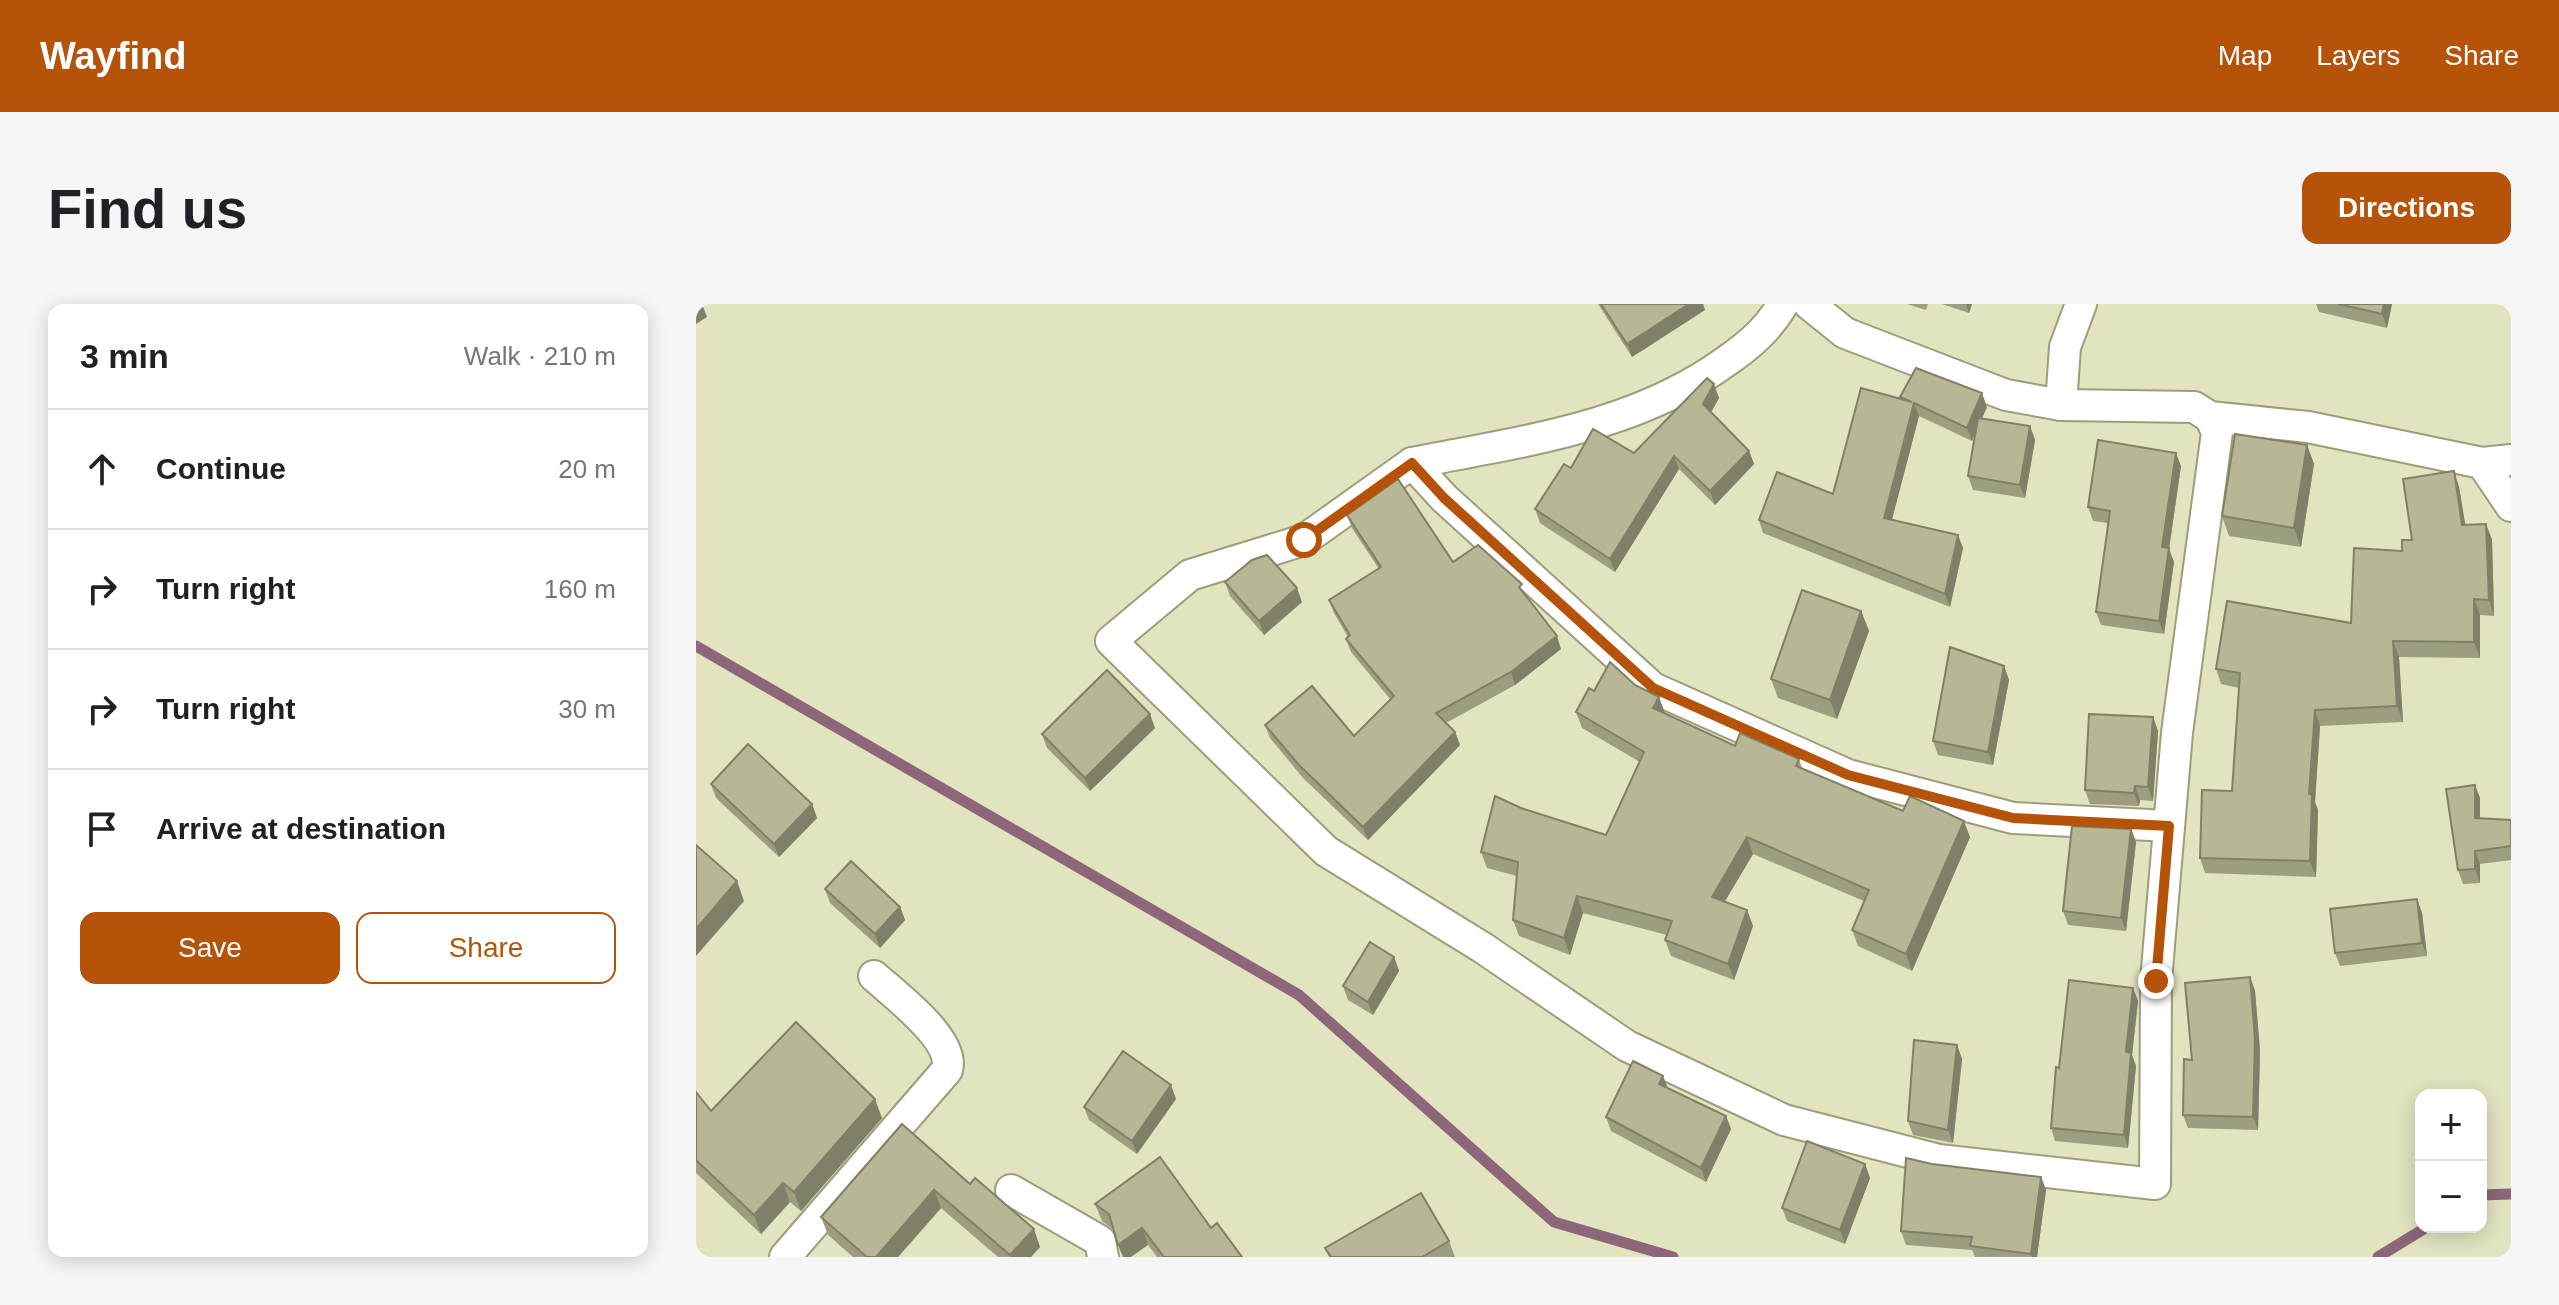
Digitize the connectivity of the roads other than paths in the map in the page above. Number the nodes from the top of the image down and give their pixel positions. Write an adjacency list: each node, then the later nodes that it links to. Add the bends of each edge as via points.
1 (1783, 304): 7 (street, via 1769,326 1714,370 1623,417)
2 (1809, 304): 4 (street, via 1845,333 2006,395)
3 (2081, 304): 4 (street, via 2065,347)
4 (2061, 405): 5 (street, via 2194,407)
5 (2210, 417): 6 (street, via 2308,427); 9 (street, via 2217,432)
6 (2496, 461): 8 (street)
7 (1412, 463): 9 (street, via 1653,688 1848,775 2013,818); 9 (street, via 1304,540 1190,575 1111,641 1326,851 1627,1046 1784,1120 1939,1160 2155,1184 2156,981)
8 (2511, 506)
9 (2169, 826)
10 (874, 976): 12 (street, via 943,1041 950,1060 947,1070)
11 (1011, 1190): 13 (street, via 1100,1241)
12 (785, 1257)
13 (1103, 1257)

